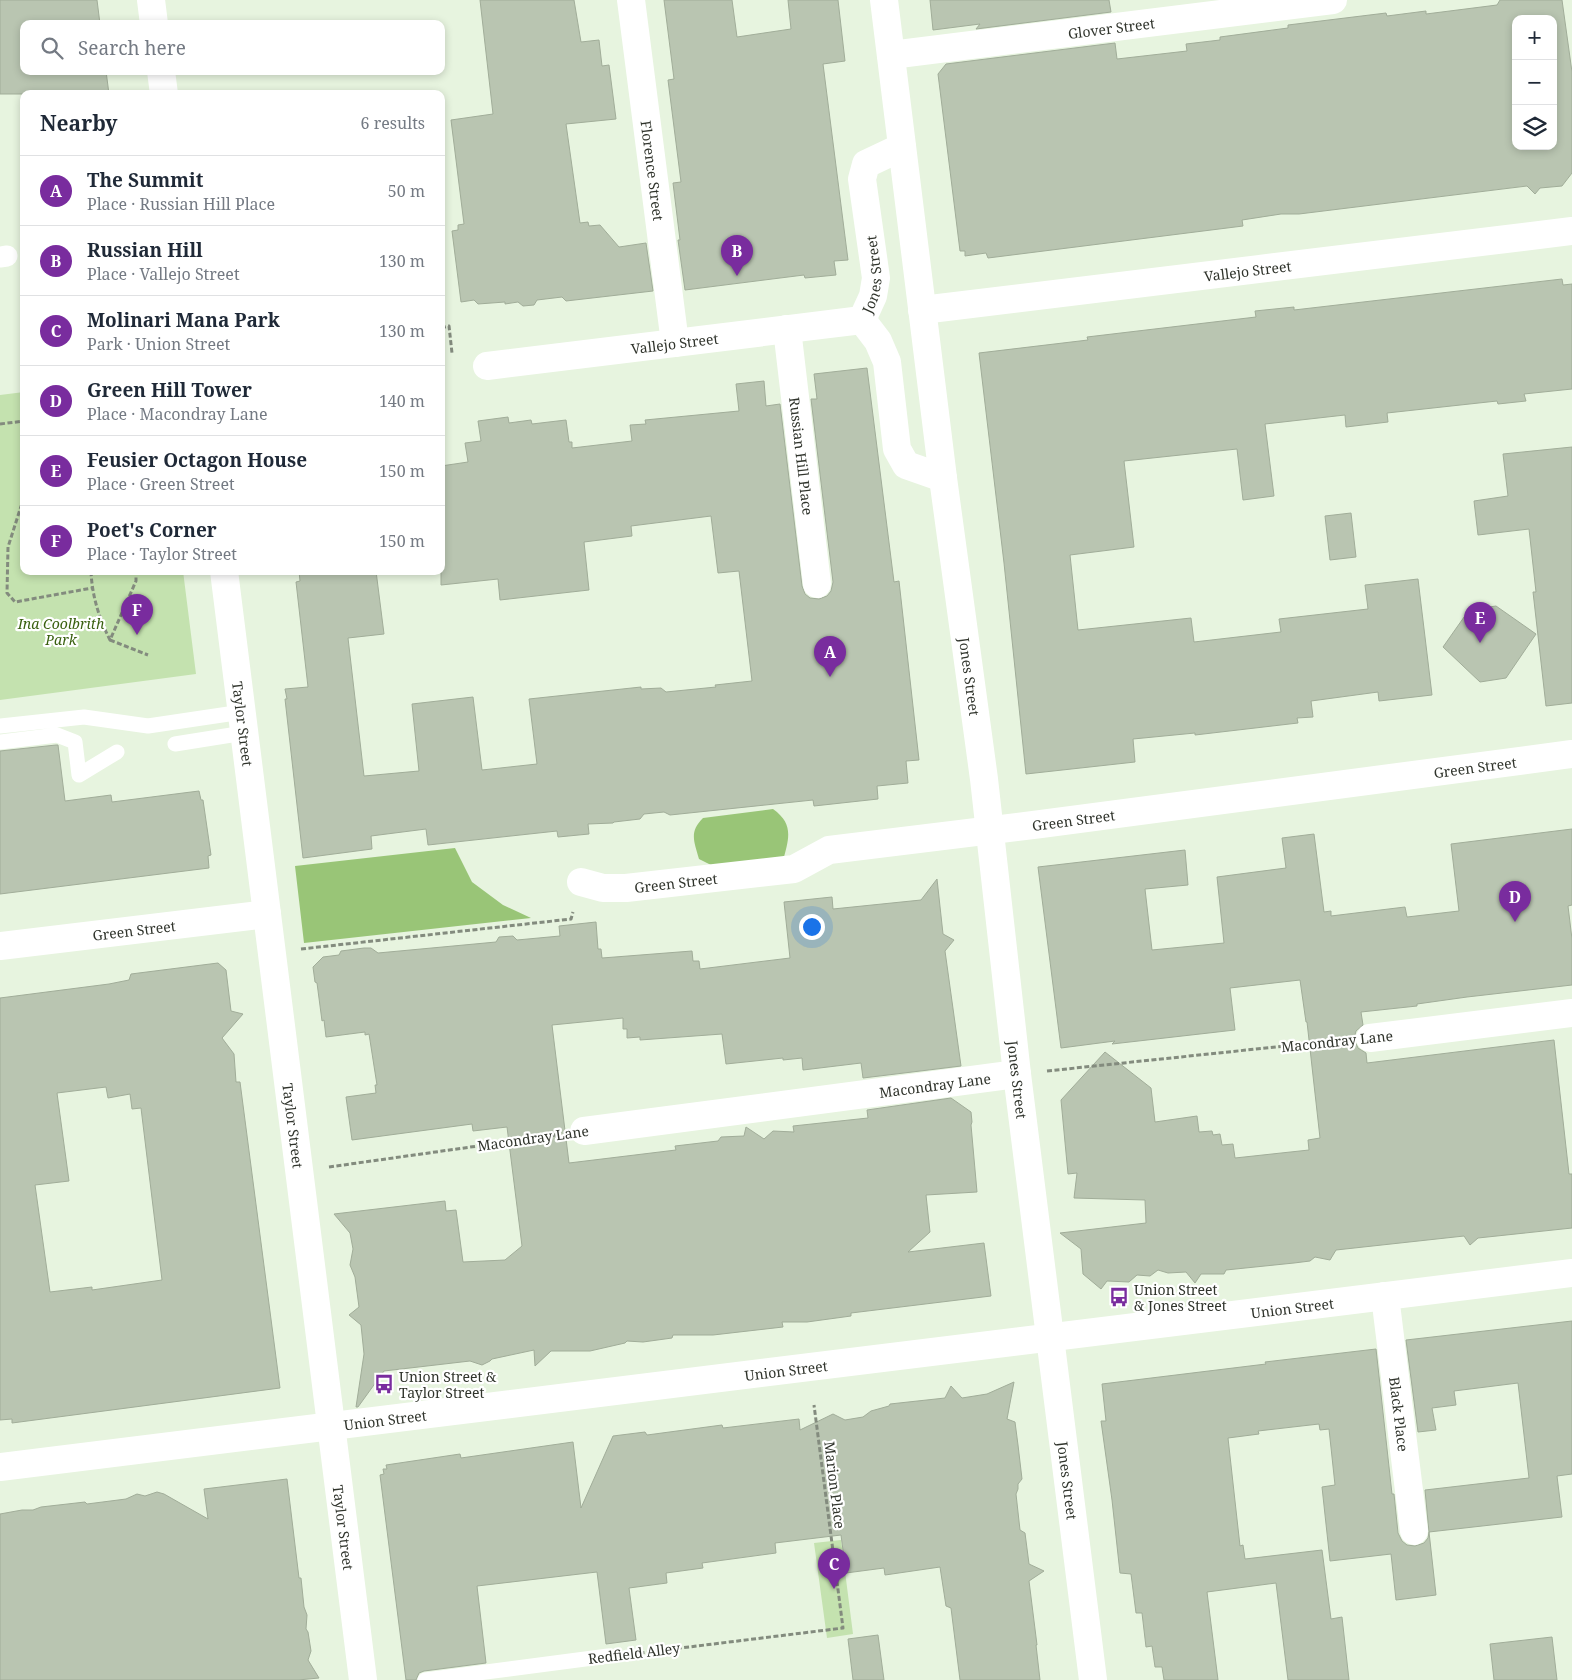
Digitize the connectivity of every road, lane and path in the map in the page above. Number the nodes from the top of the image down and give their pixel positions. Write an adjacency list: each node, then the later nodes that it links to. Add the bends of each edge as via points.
1 (151, 0): 5 (street)
2 (631, 0): 15 (street, Florence Street)
3 (884, 0): 6 (street, Jones Street)
4 (1333, 0): 6 (street, Glover Street)
5 (154, 20)
6 (891, 55): 9 (street, Jones Street)
7 (162, 75): 8 (street)
8 (163, 90)
9 (902, 147): 11 (street, Jones Street); 12 (street, Jones Street, via 866,164 862,179 876,278 873,296)
10 (1572, 231): 11 (street, Vallejo Street)
11 (922, 310): 20 (street, Jones Street)
12 (862, 320): 14 (street, Vallejo Street); 20 (street, Jones Street, via 878,341 887,362 897,449 906,465)
13 (445, 327): 16 (path, via 449,326)
14 (787, 329): 15 (street, Vallejo Street); 25 (street, Russian Hill Place)
15 (675, 342): 17 (street, Vallejo Street)
16 (452, 353)
17 (487, 366)
18 (20, 422): 19 (path)
19 (0, 424)
20 (943, 478): 35 (street, Jones Street)
21 (20, 510): 26 (path, via 8,547 7,592 15,602)
22 (91, 575): 26 (path)
23 (136, 575): 27 (path)
24 (225, 575): 29 (street, Taylor Street)
25 (818, 584)
26 (92, 588): 27 (path, via 100,619)
27 (110, 640): 28 (path)
28 (148, 654)
29 (243, 722): 30 (lane, via 148,726 84,717); 32 (lane); 37 (street, Taylor Street)
30 (0, 726)
31 (0, 742): 33 (lane, via 57,735 75,742 80,775)
32 (175, 744)
33 (117, 752)
34 (1572, 754): 35 (street, Green Street)
35 (990, 830): 36 (street, Green Street, via 829,850 794,869 626,888 603,888); 43 (street, Jones Street)
36 (580, 882)
37 (267, 914): 39 (street, Green Street); 45 (street, Taylor Street)
38 (570, 919): 40 (path)
39 (0, 946)
40 (298, 950)
41 (1572, 1013): 42 (street, Macondray Lane)
42 (1370, 1038): 43 (path, Macondray Lane)
43 (1017, 1074): 44 (street, Macondray Lane); 48 (street, Jones Street)
44 (584, 1131): 45 (path, Macondray Lane)
45 (299, 1171): 50 (street, Taylor Street)
46 (1572, 1273): 47 (street, Union Street)
47 (1385, 1296): 48 (street, Union Street); 52 (street, Black Place)
48 (1050, 1338): 50 (street, Union Street); 57 (street, Jones Street)
49 (814, 1405): 53 (path, Marion Place)
50 (331, 1426): 51 (street, Union Street); 55 (street, Taylor Street)
51 (0, 1467)
52 (1414, 1531)
53 (843, 1628): 54 (path, Redfield Alley)
54 (608, 1656): 56 (lane, Redfield Alley)
55 (363, 1680)
56 (425, 1680)
57 (1093, 1680)

